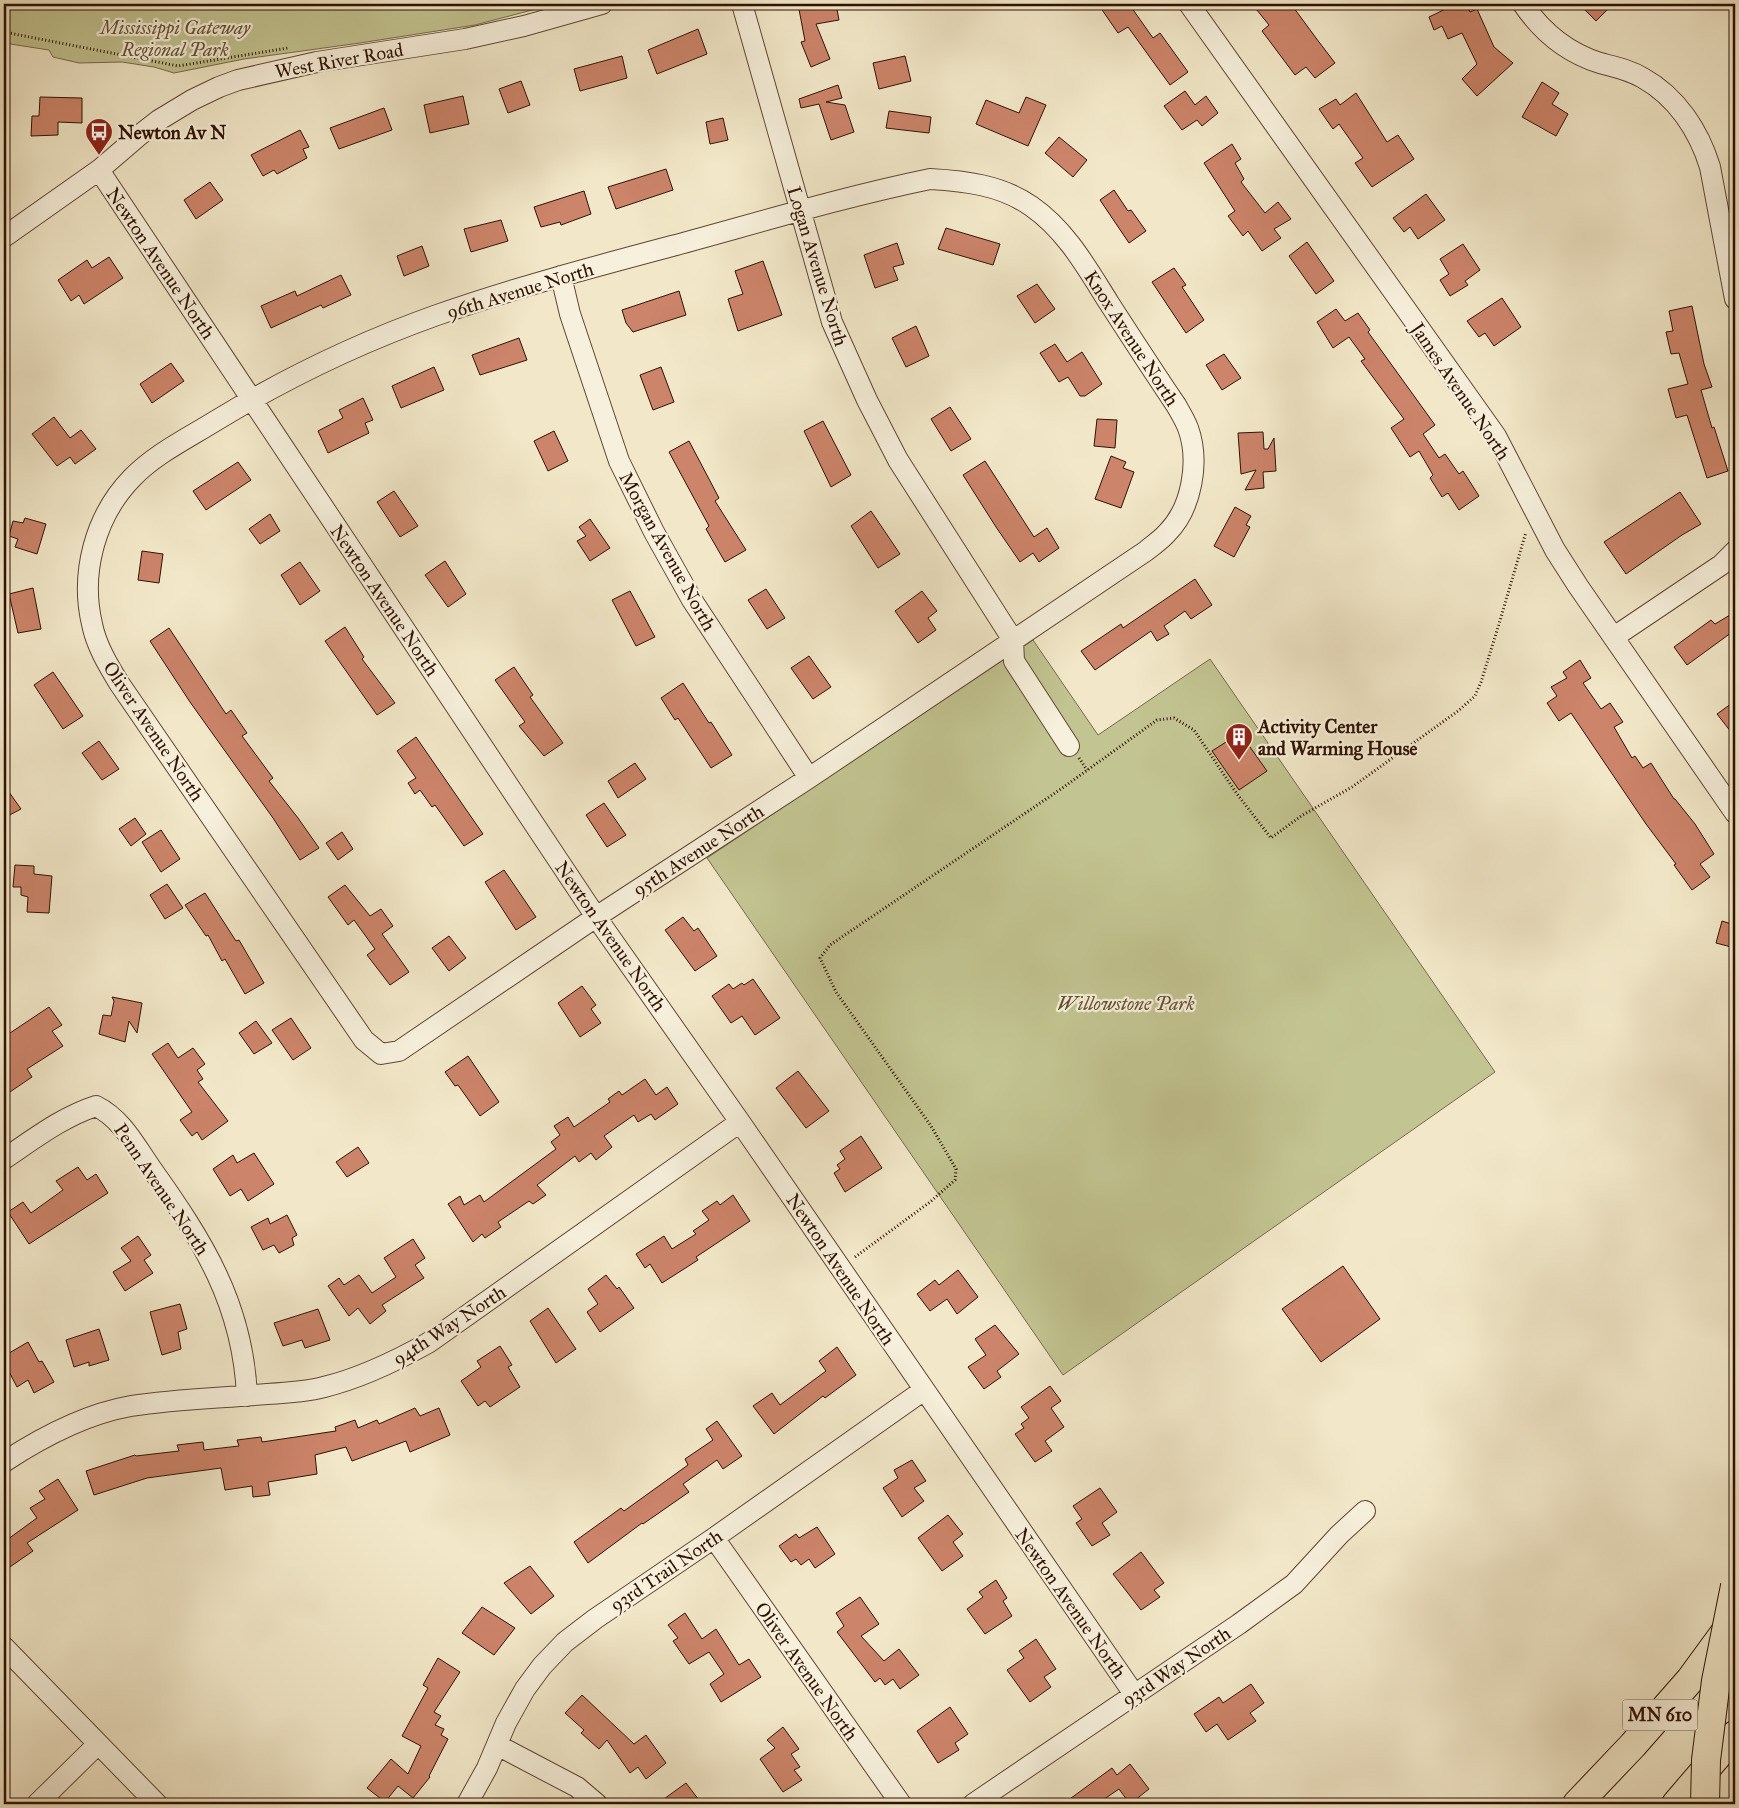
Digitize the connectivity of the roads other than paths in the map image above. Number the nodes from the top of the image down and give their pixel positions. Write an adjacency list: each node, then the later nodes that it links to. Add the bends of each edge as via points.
1 (602, 4): 5 (street, West River Road, via 465,39 317,62 238,80 199,96 159,120)
2 (742, 4): 6 (street, Logan Avenue North)
3 (1189, 4): 12 (street, James Avenue North, via 1496,436 1559,557)
4 (1523, 4): 9 (street, via 1549,35 1572,51 1643,78 1669,96 1690,123 1705,150 1710,168)
5 (99, 170): 7 (street, West River Road); 10 (street, Newton Avenue North)
6 (800, 211): 8 (street, 96th Avenue North); 13 (street, Logan Avenue North, via 832,322 867,400 898,460); 13 (street, Knox Avenue North, via 930,179 965,181 998,189 1030,205 1058,229 1080,257 1176,404 1188,428 1193,457 1192,484 1184,510 1168,533)
7 (4, 237)
8 (561, 276): 10 (street, 96th Avenue North, via 436,315 344,353); 15 (street, Morgan Avenue North, via 570,314 619,461 649,524 692,600)
9 (1735, 299)
10 (252, 399): 17 (street, Newton Avenue North); 18 (street, Oliver Avenue North, via 160,455 131,478 112,504 98,532 89,562 92,625 105,659 119,683 364,1040)
11 (1735, 551): 12 (street)
12 (1614, 637): 16 (street, James Avenue North)
13 (1013, 640): 14 (street, via 1014,662); 15 (street, 95th Avenue North)
14 (1069, 746)
15 (809, 778): 17 (street, 95th Avenue North)
16 (1735, 813)
17 (596, 917): 18 (street, 95th Avenue North, via 399,1051); 19 (street, Newton Avenue North)
18 (381, 1054)
19 (740, 1122): 21 (street, Newton Avenue North); 22 (street, 94th Way North, via 428,1343 394,1362 360,1377 322,1388)
20 (4, 1159): 22 (street, Penn Avenue North, via 64,1119 96,1106 115,1119 186,1217 207,1253 225,1292 238,1332)
21 (924, 1390): 25 (street, 93rd Trail North); 29 (street, Newton Avenue North)
22 (247, 1396): 23 (street, 94th Way North, via 130,1406 52,1433)
23 (4, 1462)
24 (1365, 1511): 29 (street, 93rd Way North, via 1294,1584)
25 (714, 1538): 32 (street, 93rd Trail North, via 565,1642 526,1689); 37 (street, Oliver Avenue North)
26 (1735, 1586): 41 (highway, bridge, via 1716,1680 1706,1760)
27 (1735, 1619): 39 (highway, MN 610, via 1684,1687)
28 (4, 1647): 31 (street)
29 (1134, 1694): 38 (street, 93rd Way North)
30 (1735, 1735): 40 (highway)
31 (98, 1744): 33 (street); 34 (street)
32 (497, 1745): 35 (street, 93rd Trail North); 36 (street, via 577,1787)
33 (37, 1804)
34 (157, 1804)
35 (467, 1804)
36 (597, 1804)
37 (901, 1804)
38 (973, 1804)
39 (1577, 1804)
40 (1676, 1804)
41 (1705, 1804)

